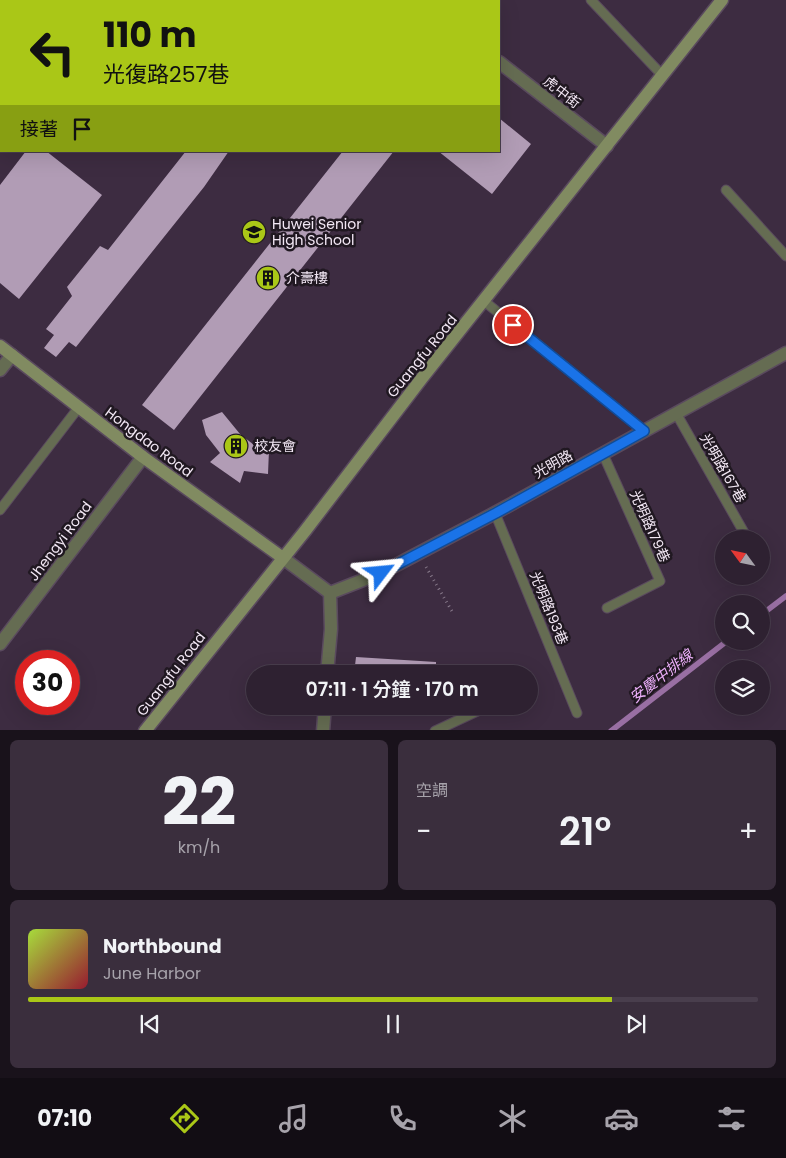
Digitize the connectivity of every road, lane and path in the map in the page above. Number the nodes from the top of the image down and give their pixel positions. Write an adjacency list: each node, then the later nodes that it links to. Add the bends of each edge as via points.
1 (591, 0): 4 (lane)
2 (722, 0): 4 (street, Guangfu Road)
3 (500, 63): 5 (street, 虎中街)
4 (663, 76): 5 (street, Guangfu Road)
5 (607, 146): 8 (street, Guangfu Road)
6 (726, 190): 7 (lane)
7 (786, 256)
8 (484, 301): 15 (lane); 22 (street, Guangfu Road)
9 (0, 346): 11 (street, Hongdao Road)
10 (786, 353): 14 (street, 光明路)
11 (12, 355): 12 (street); 13 (street, Hongdao Road)
12 (0, 370)
13 (79, 407): 17 (street, Hongdao Road); 18 (lane)
14 (676, 413): 15 (street, 光明路); 20 (lane, 光明路167巷)
15 (644, 431): 16 (street, 光明路)
16 (603, 454): 19 (street, 光明路); 24 (lane, 光明路179巷, via 660,581)
17 (143, 457): 22 (street, Hongdao Road); 26 (street, Jhengyi Road)
18 (0, 510)
19 (496, 513): 21 (street, 光明路); 28 (lane, 光明路193巷)
20 (743, 530)
21 (418, 553): 23 (street, 光明路, via 381,573); 25 (path)
22 (283, 558): 23 (street); 31 (street, Guangfu Road)
23 (330, 593): 27 (street)
24 (607, 608)
25 (453, 613)
26 (0, 644)
27 (328, 665)
28 (577, 713)
29 (325, 715): 32 (street)
30 (468, 715): 33 (lane)
31 (145, 730)
32 (326, 730)
33 (435, 730)

